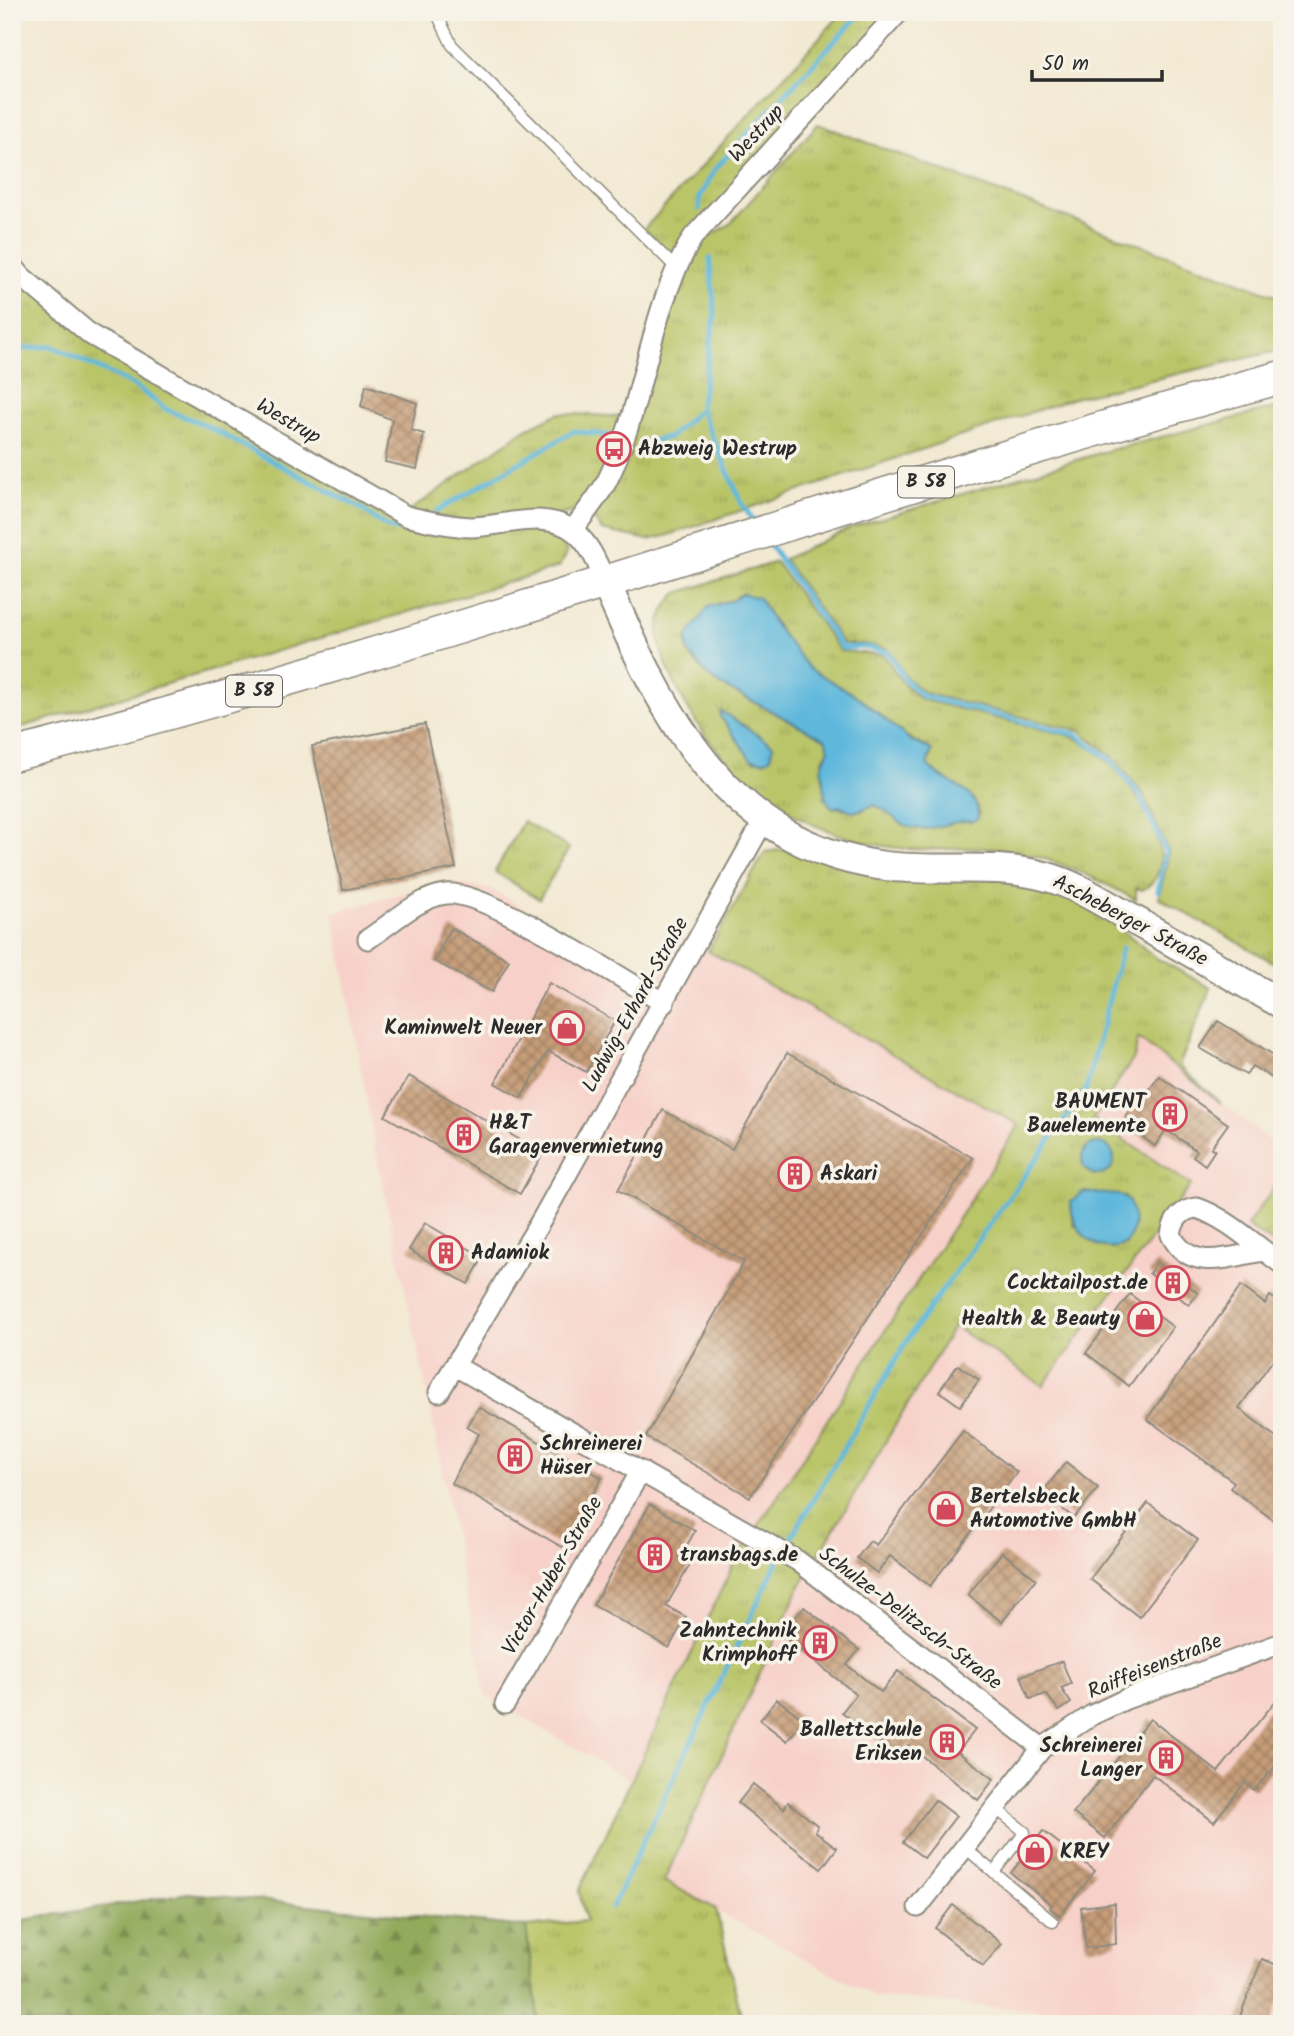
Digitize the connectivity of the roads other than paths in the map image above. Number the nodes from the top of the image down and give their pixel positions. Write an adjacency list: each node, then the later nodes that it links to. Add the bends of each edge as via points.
1 (436, 12): 4 (lane, via 452,45)
2 (899, 12): 4 (street, Westrup, via 693,237)
3 (12, 265): 6 (street, Westrup, via 91,335 406,516 472,527 532,520)
4 (675, 267): 6 (street, Westrup, via 619,451 606,483)
5 (1282, 377): 7 (main road, B 58, via 1084,433)
6 (573, 530): 7 (street, via 589,546)
7 (606, 583): 8 (main road, B 58, via 266,687); 9 (street, Ascheberger Straße, via 644,668 681,734 723,785)
8 (12, 755)
9 (764, 820): 11 (street, Ludwig-Erhard-Straße); 12 (street, Ascheberger Straße, via 817,848 862,862 918,868 998,867 1048,877 1097,899)
10 (368, 939): 11 (street, via 430,898 471,896)
11 (664, 1003): 15 (street, Ludwig-Erhard-Straße)
12 (1282, 1004)
13 (1264, 1251): 14 (street)
14 (1282, 1264)
15 (455, 1366): 16 (street, Ludwig-Erhard-Straße); 17 (street, Schulze-Delitzsch-Straße)
16 (439, 1392)
17 (641, 1471): 19 (street, Victor-Huber-Straße); 20 (street, Schulze-Delitzsch-Straße, via 798,1561)
18 (1282, 1643): 20 (street, Raiffeisenstraße, via 1126,1699)
19 (505, 1704)
20 (1042, 1748): 21 (street, Raiffeisenstraße)
21 (994, 1807): 22 (street, Raiffeisenstraße); 23 (lane, via 1025,1832)
22 (964, 1847): 23 (lane); 24 (street, Raiffeisenstraße)
23 (993, 1872): 25 (lane)
24 (918, 1907)
25 (1053, 1922)

